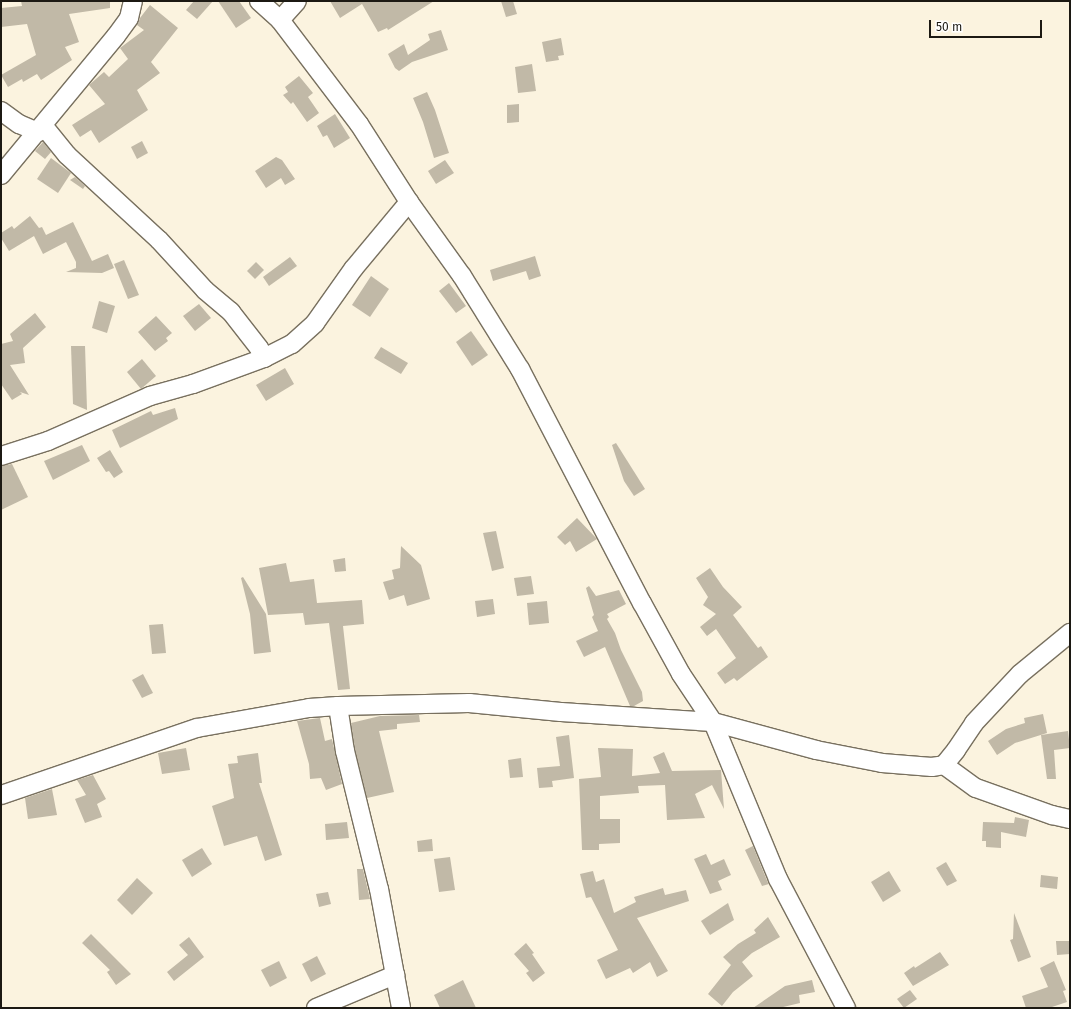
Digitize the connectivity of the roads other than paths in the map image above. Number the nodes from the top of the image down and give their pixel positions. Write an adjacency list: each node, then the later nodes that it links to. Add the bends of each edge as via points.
1 (133, 1): 6 (street, via 129,18)
2 (259, 1): 4 (street)
3 (297, 1): 4 (street)
4 (280, 20): 8 (street, via 359,124)
5 (1, 111): 6 (street, via 19,124)
6 (41, 129): 7 (street); 9 (street, via 159,240 205,290 231,312)
7 (1, 175)
8 (409, 202): 9 (street, via 354,268 315,323 292,344); 13 (street, via 462,276 520,369 642,603 681,674)
9 (264, 358): 10 (street, via 193,384 150,396 48,441)
10 (1, 456)
11 (1070, 633): 14 (street, via 1020,674 974,723)
12 (338, 706): 13 (street, via 469,703); 15 (street, via 309,708 197,728); 17 (street, via 344,750 379,889)
13 (713, 722): 14 (street, via 816,750 882,763 915,767); 20 (street, via 778,878)
14 (944, 765): 16 (street, via 976,788)
15 (1, 795)
16 (1070, 819)
17 (395, 975): 18 (street); 19 (street)
18 (316, 1008)
19 (401, 1008)
20 (846, 1008)

